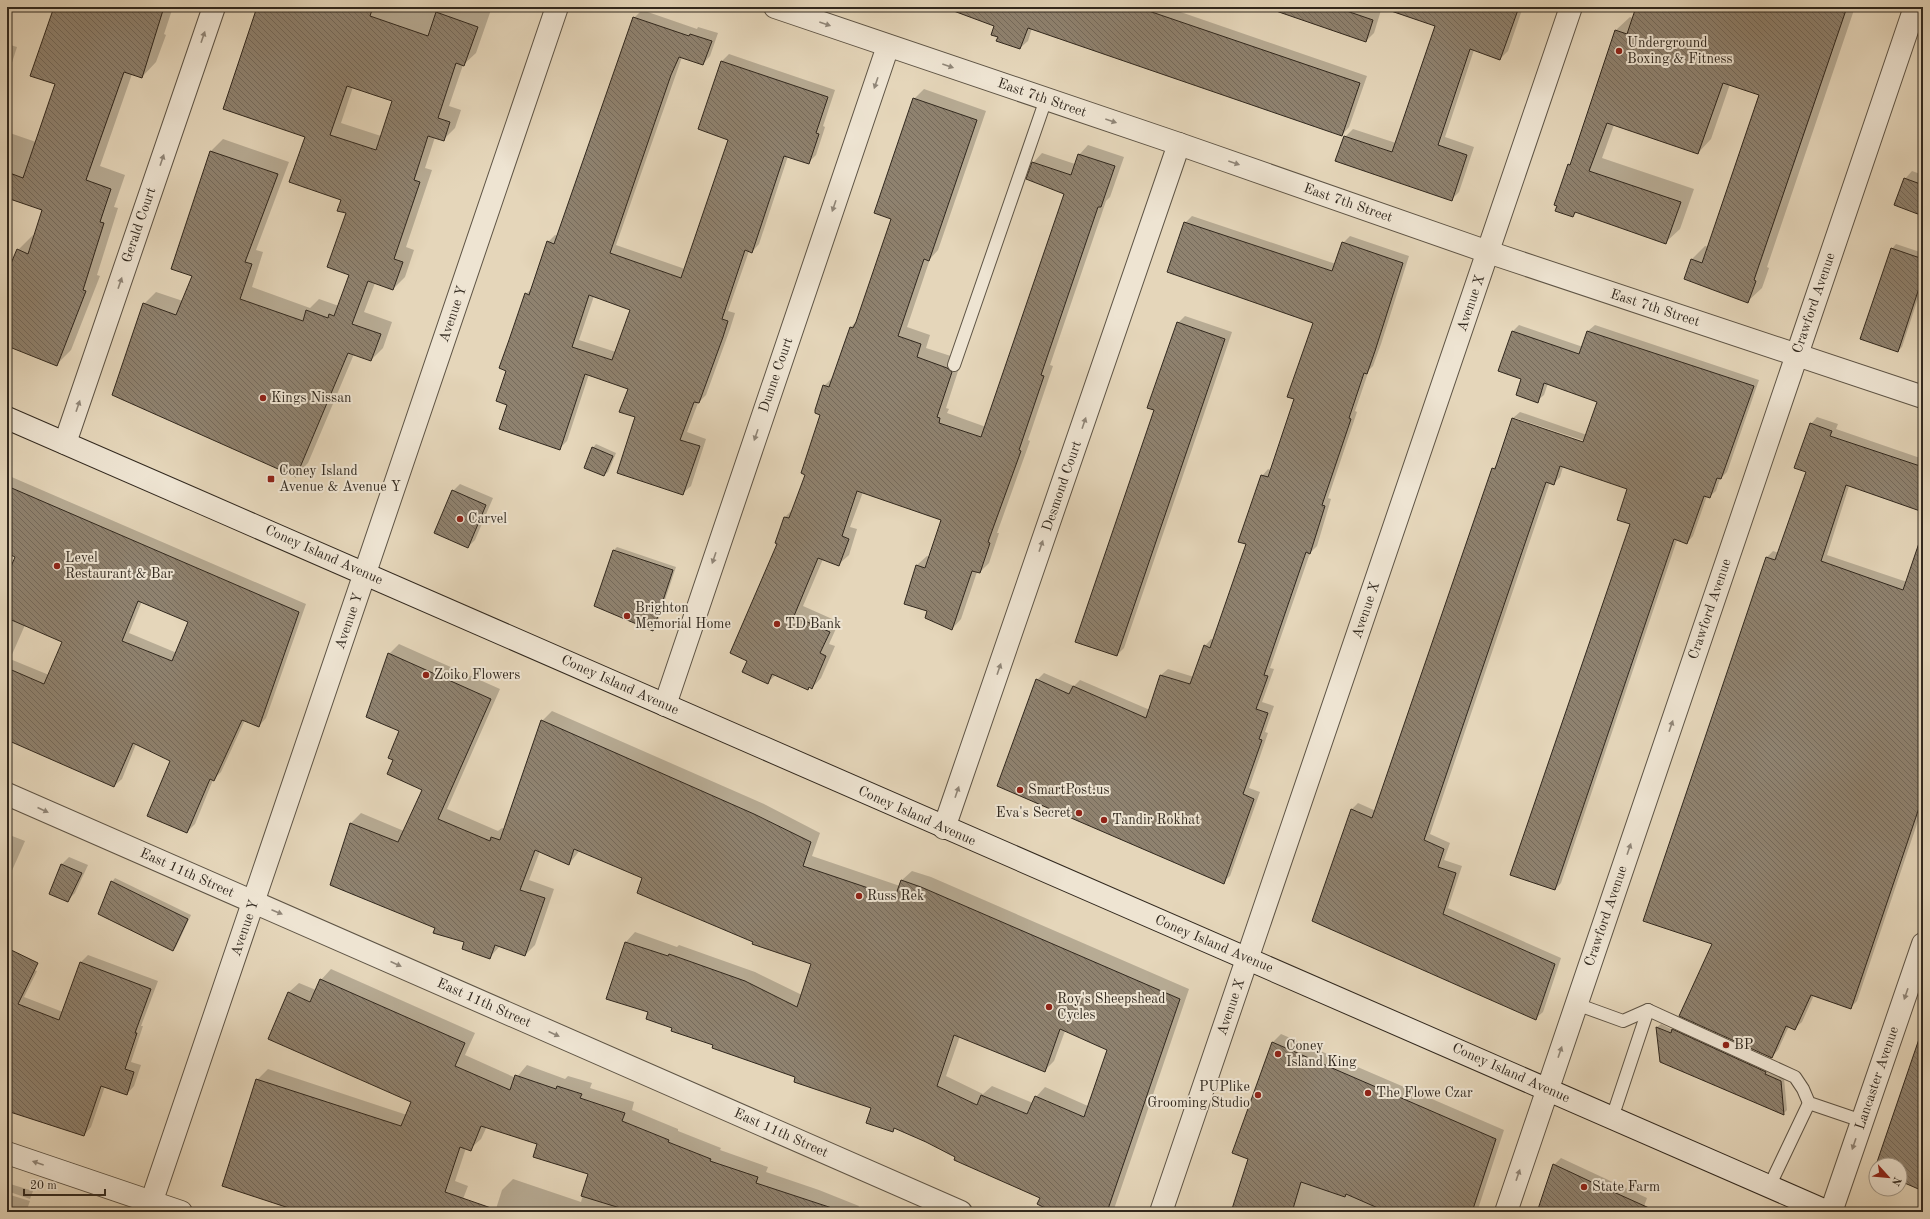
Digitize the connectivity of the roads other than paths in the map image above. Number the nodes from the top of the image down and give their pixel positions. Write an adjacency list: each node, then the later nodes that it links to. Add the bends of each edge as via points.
1 (214, 7): 14 (street, Gerald Court, one-way to 1)
2 (557, 7): 15 (street, Avenue Y)
3 (775, 7): 6 (street, East 7th Street, one-way to 6)
4 (1571, 7): 9 (street, Avenue X)
5 (1915, 7): 10 (street, Crawford Avenue)
6 (888, 46): 7 (street, East 7th Street, one-way to 7); 16 (street, Dunne Court, one-way to 16)
7 (1046, 99): 8 (street, East 7th Street, one-way to 8); 11 (lane)
8 (1179, 144): 9 (street, East 7th Street, one-way to 9); 18 (street, Desmond Court, one-way to 8)
9 (1488, 252): 10 (street, East 7th Street); 21 (street, Avenue X)
10 (1797, 355): 12 (street, East 7th Street); 22 (street, Crawford Avenue, one-way to 10)
11 (954, 365)
12 (1923, 397)
13 (7, 418): 14 (street, Coney Island Avenue)
14 (65, 443): 15 (street, Coney Island Avenue)
15 (365, 573): 16 (street, Coney Island Avenue); 19 (street, Avenue Y)
16 (665, 705): 18 (street, Coney Island Avenue)
17 (7, 794): 19 (street, East 11th Street, one-way to 19)
18 (944, 828): 21 (street, Coney Island Avenue)
19 (254, 902): 30 (street, Avenue Y); 32 (street, East 11th Street, one-way to 32)
20 (1923, 944): 27 (street, Lancaster Avenue, one-way to 27)
21 (1248, 959): 24 (street, Coney Island Avenue); 33 (street, Avenue X)
22 (1576, 1004): 23 (lane, via 1623,1021); 24 (street, Crawford Avenue, one-way to 22)
23 (1648, 1010): 25 (lane, via 1796,1077); 26 (lane)
24 (1547, 1089): 26 (street, Coney Island Avenue); 34 (street, Crawford Avenue, one-way to 24)
25 (1809, 1103): 27 (lane); 29 (lane)
26 (1612, 1118): 29 (street, Coney Island Avenue)
27 (1862, 1121): 36 (street, Lancaster Avenue, one-way to 36)
28 (7, 1153): 30 (street, one-way to 28)
29 (1769, 1187): 35 (street, Coney Island Avenue)
30 (150, 1207): 31 (street)
31 (181, 1212)
32 (961, 1212)
33 (1161, 1212)
34 (1506, 1212)
35 (1828, 1212)
36 (1831, 1212)

